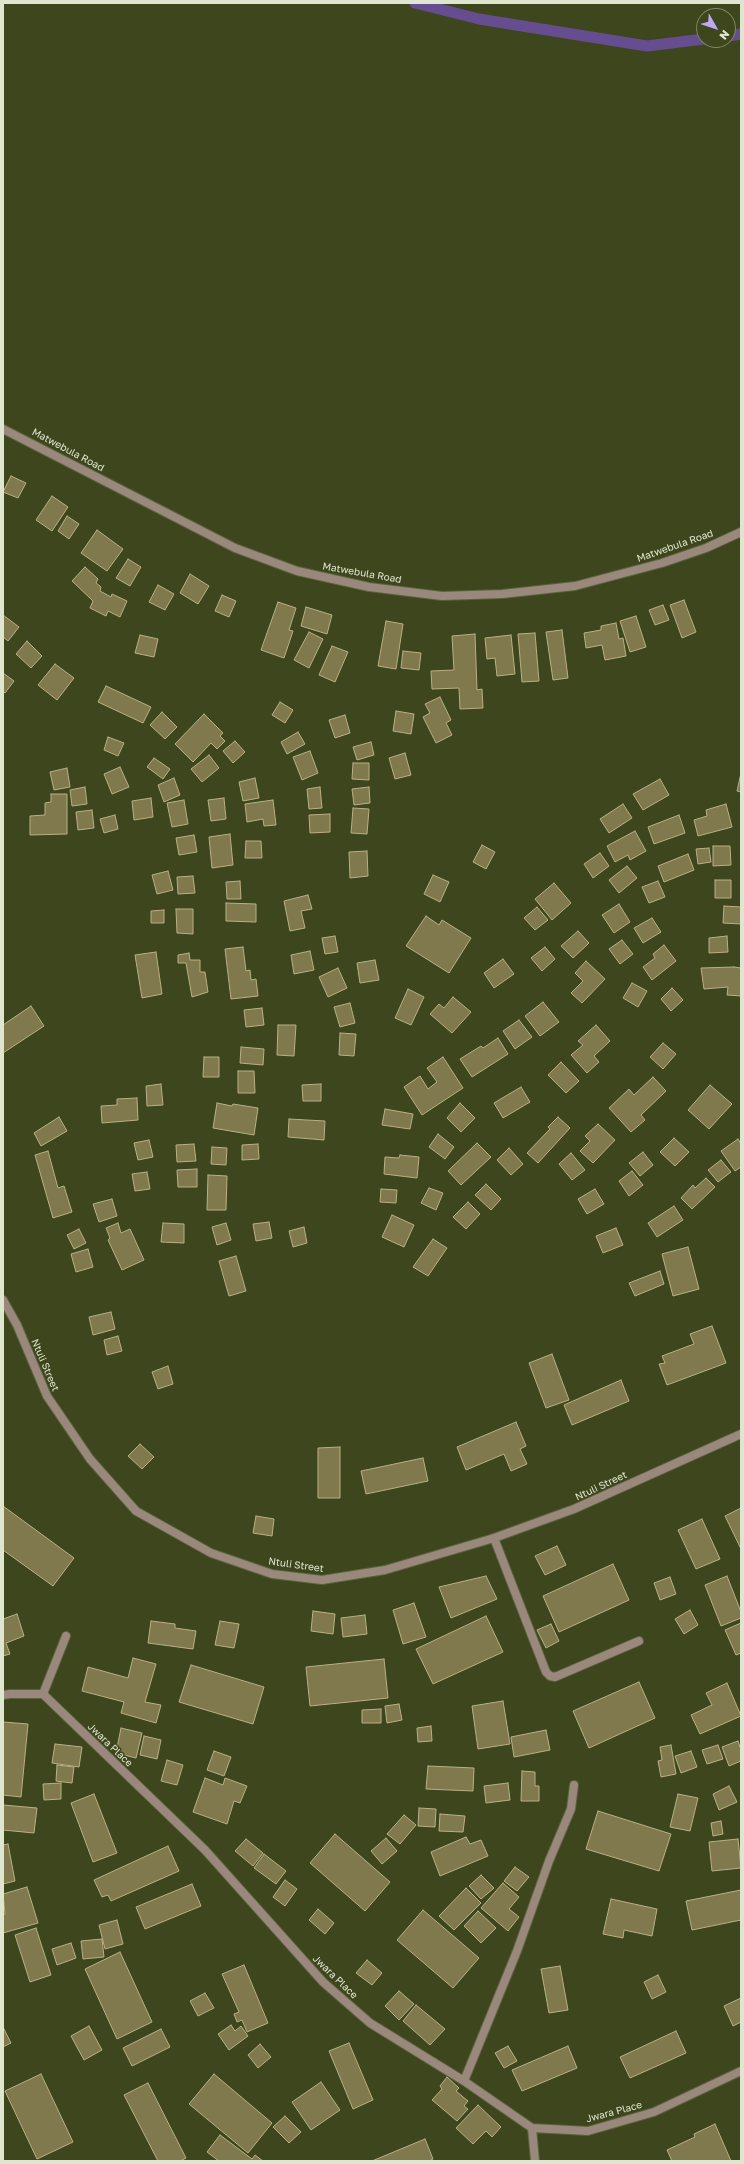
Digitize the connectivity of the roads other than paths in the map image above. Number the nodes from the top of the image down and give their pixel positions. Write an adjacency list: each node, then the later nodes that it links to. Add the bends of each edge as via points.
1 (3, 429): 2 (street, Matwebula Road, via 235,548 298,571 369,587 442,596 502,594 575,586 662,563 706,548)
2 (741, 532)
3 (3, 1300): 5 (street, Ntuli Street, via 17,1325 47,1396 90,1459 136,1510 211,1553 272,1574 322,1580 385,1570)
4 (741, 1434): 5 (street, Ntuli Street, via 574,1509)
5 (494, 1538): 7 (street, via 546,1672 550,1676)
6 (66, 1636): 8 (street)
7 (640, 1641)
8 (43, 1694): 9 (street); 12 (street, Jwara Place, via 205,1850 323,1982 370,2023)
9 (3, 1695)
10 (574, 1785): 12 (street, via 571,1809)
11 (741, 2071): 13 (street, Jwara Place, via 654,2112 588,2131)
12 (464, 2081): 13 (street, Jwara Place)
13 (532, 2128): 14 (street)
14 (535, 2161)

